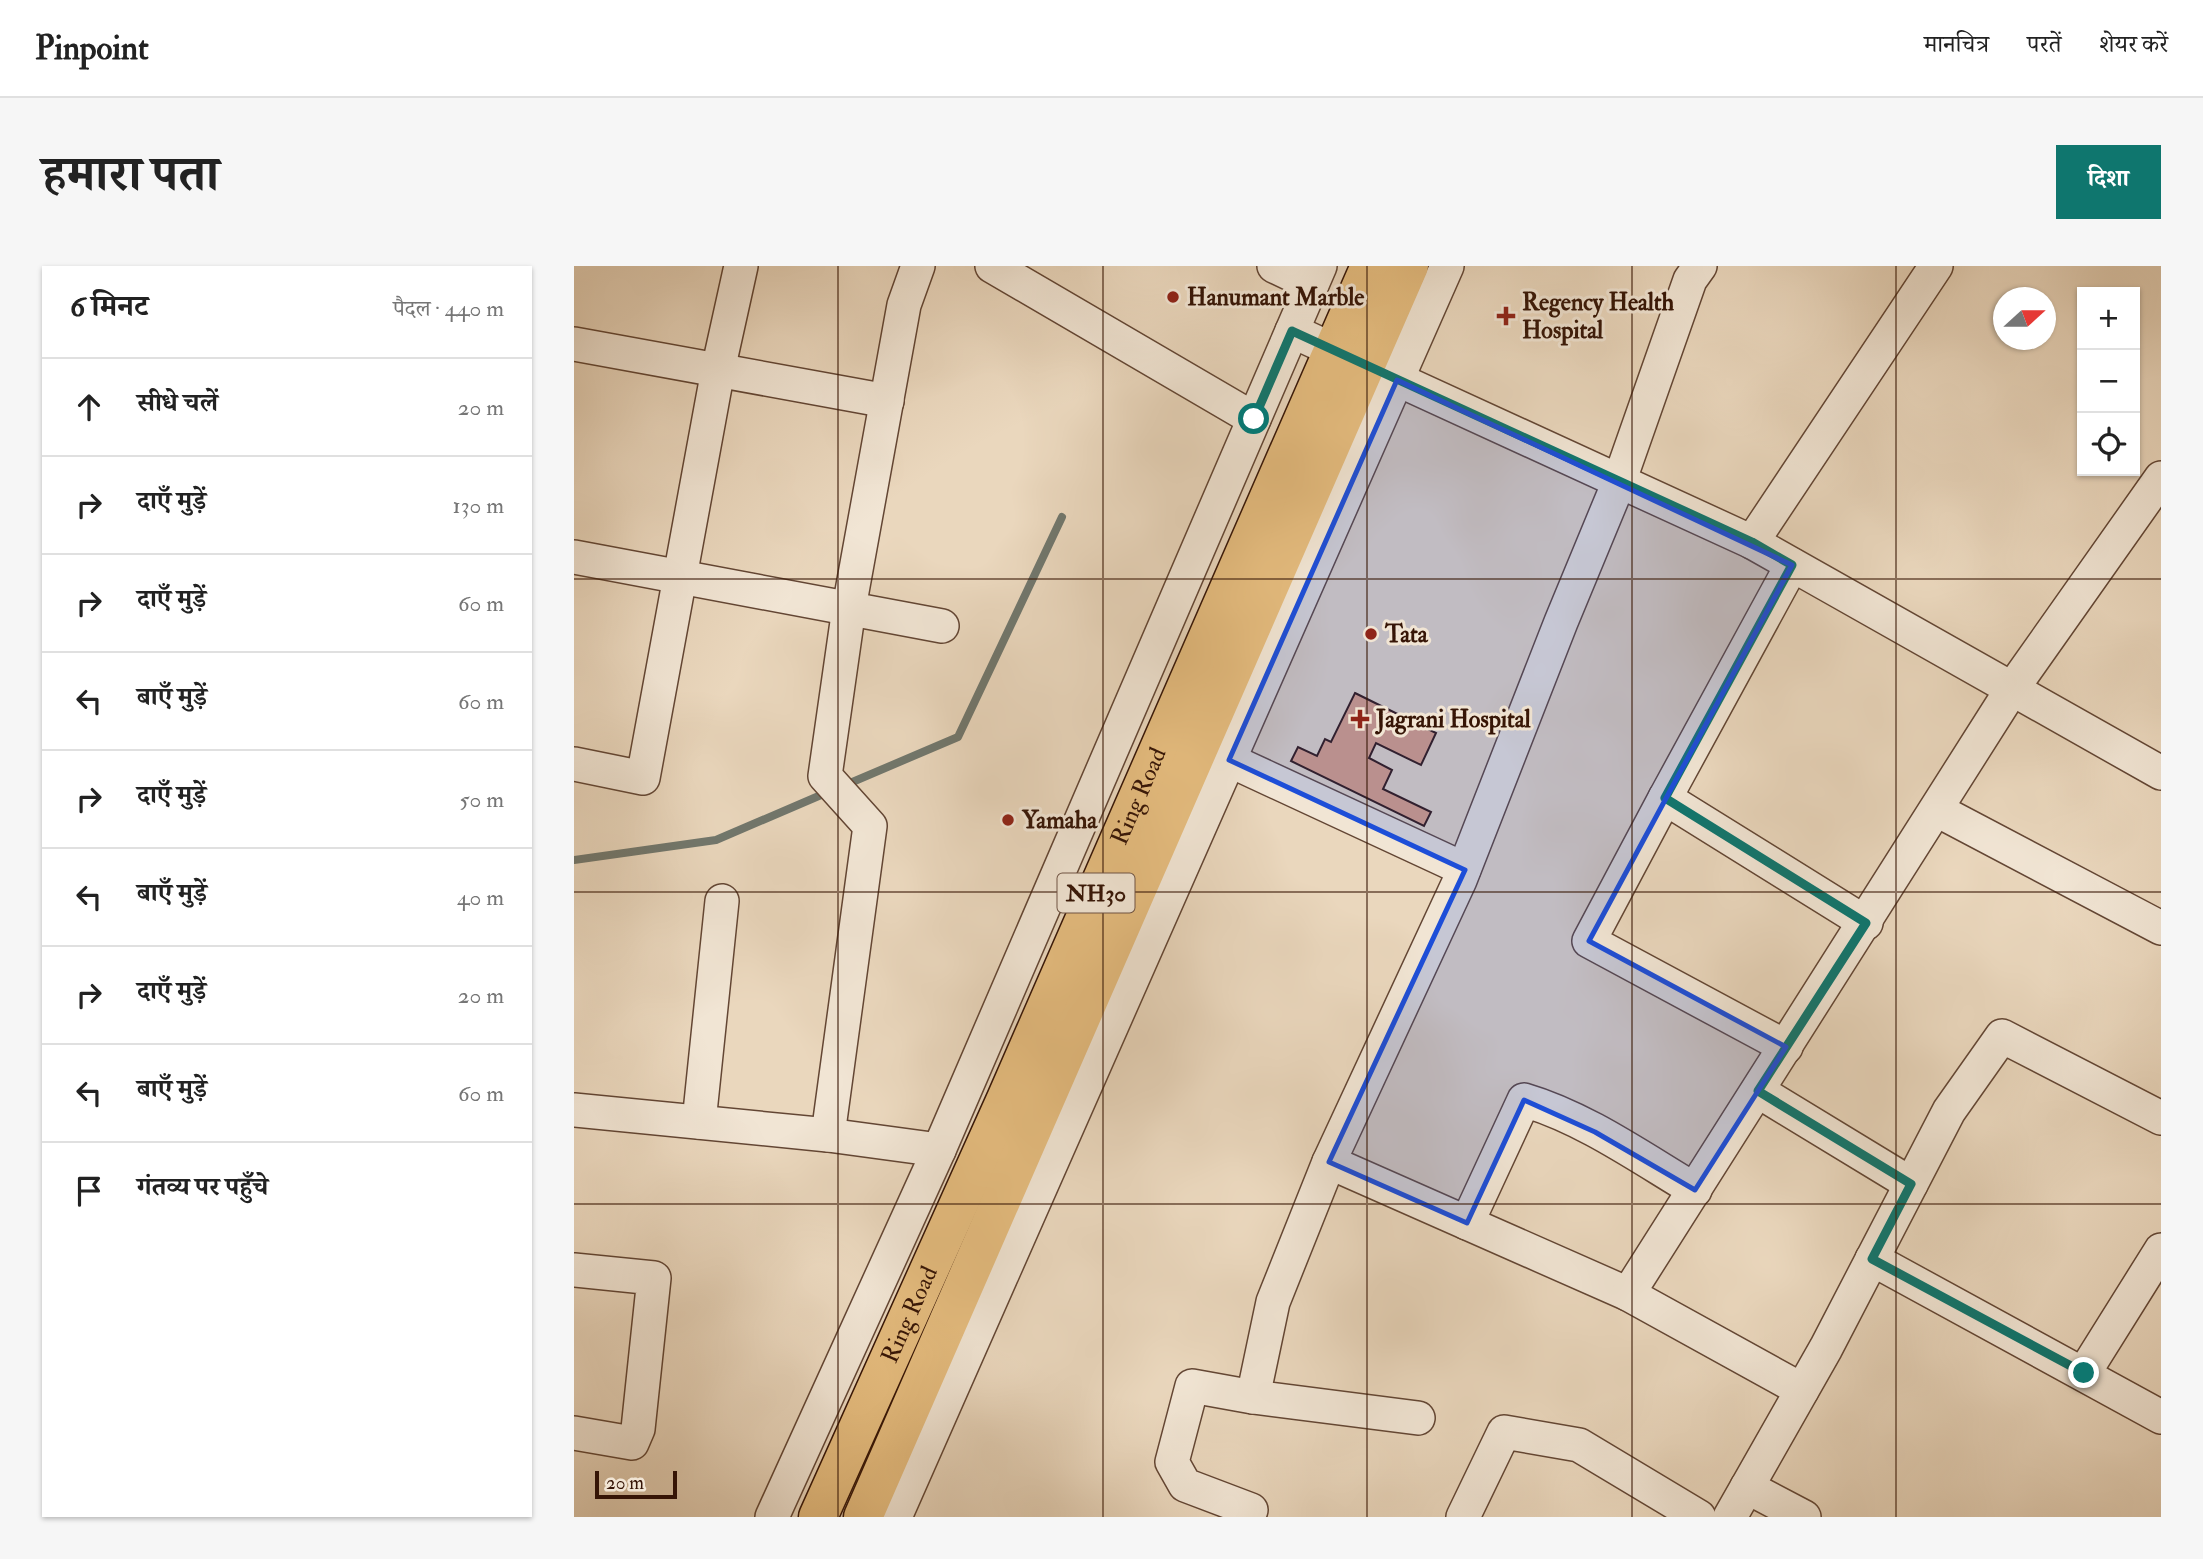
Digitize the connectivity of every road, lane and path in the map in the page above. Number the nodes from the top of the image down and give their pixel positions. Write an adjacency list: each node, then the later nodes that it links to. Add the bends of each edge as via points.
1 (741, 266): 14 (street)
2 (918, 266): 15 (street, via 904,305)
3 (992, 266): 16 (street)
4 (1274, 266): 10 (street)
5 (1370, 266): 13 (highway, Ring Road / NH30)
6 (1409, 266): 13 (highway, Ring Road / NH30)
7 (1447, 266): 13 (street)
8 (1700, 266): 18 (street, via 1690,281)
9 (1937, 266): 20 (street)
10 (1316, 275): 11 (street)
11 (1292, 331): 13 (street); 16 (street)
12 (574, 344): 14 (street)
13 (1365, 365): 18 (street); 27 (street); 60 (highway, Ring Road / NH30, via 1006,1100); 61 (highway, Ring Road / NH30)
14 (718, 370): 15 (street); 23 (street)
15 (887, 401): 24 (street)
16 (1254, 419): 42 (street)
17 (2161, 478): 19 (street)
18 (1619, 482): 20 (street); 32 (street)
19 (2151, 511): 26 (street)
20 (1752, 542): 22 (street)
21 (574, 557): 23 (street)
22 (1792, 565): 26 (street); 30 (street)
23 (680, 577): 24 (street); 28 (street, via 643,778)
24 (849, 608): 25 (street); 41 (street, via 836,788 870,826)
25 (942, 626)
26 (2012, 689): 29 (street); 31 (street)
27 (1229, 760): 32 (street); 62 (street)
28 (574, 764)
29 (2161, 773)
30 (1665, 798): 34 (street); 36 (street, via 1589,941)
31 (1937, 810): 34 (street); 35 (street)
32 (1464, 869): 43 (street)
33 (722, 901): 40 (street)
34 (1866, 923): 36 (street)
35 (2161, 928)
36 (1786, 1047): 37 (street)
37 (1758, 1091): 44 (street); 45 (street)
38 (574, 1110): 40 (street)
39 (2161, 1118): 44 (street, via 2002,1036 1949,1111)
40 (699, 1122): 41 (street)
41 (828, 1135): 42 (street)
42 (939, 1150): 59 (street)
43 (1329, 1162): 46 (street); 53 (street, via 1273,1303)
44 (1911, 1184): 48 (street)
45 (1695, 1190): 46 (street, via 1595,1132 1524,1100); 50 (street)
46 (1467, 1223): 50 (street)
47 (2161, 1250): 51 (street)
48 (1872, 1259): 51 (street); 52 (street)
49 (574, 1270): 56 (street, via 654,1278 638,1429 632,1443)
50 (1628, 1294): 52 (street)
51 (2084, 1373): 54 (street)
52 (1802, 1390): 57 (street)
53 (1253, 1397): 55 (street); 58 (street, via 1192,1386 1172,1462 1185,1485)
54 (2161, 1417)
55 (1418, 1418)
56 (574, 1433)
57 (1747, 1488): 65 (street); 66 (street)
58 (1251, 1510)
59 (772, 1517)
60 (818, 1517)
61 (863, 1517)
62 (895, 1517)
63 (1463, 1517): 64 (street, via 1504,1432 1580,1445)
64 (1699, 1517)
65 (1730, 1517)
66 (1804, 1517)

